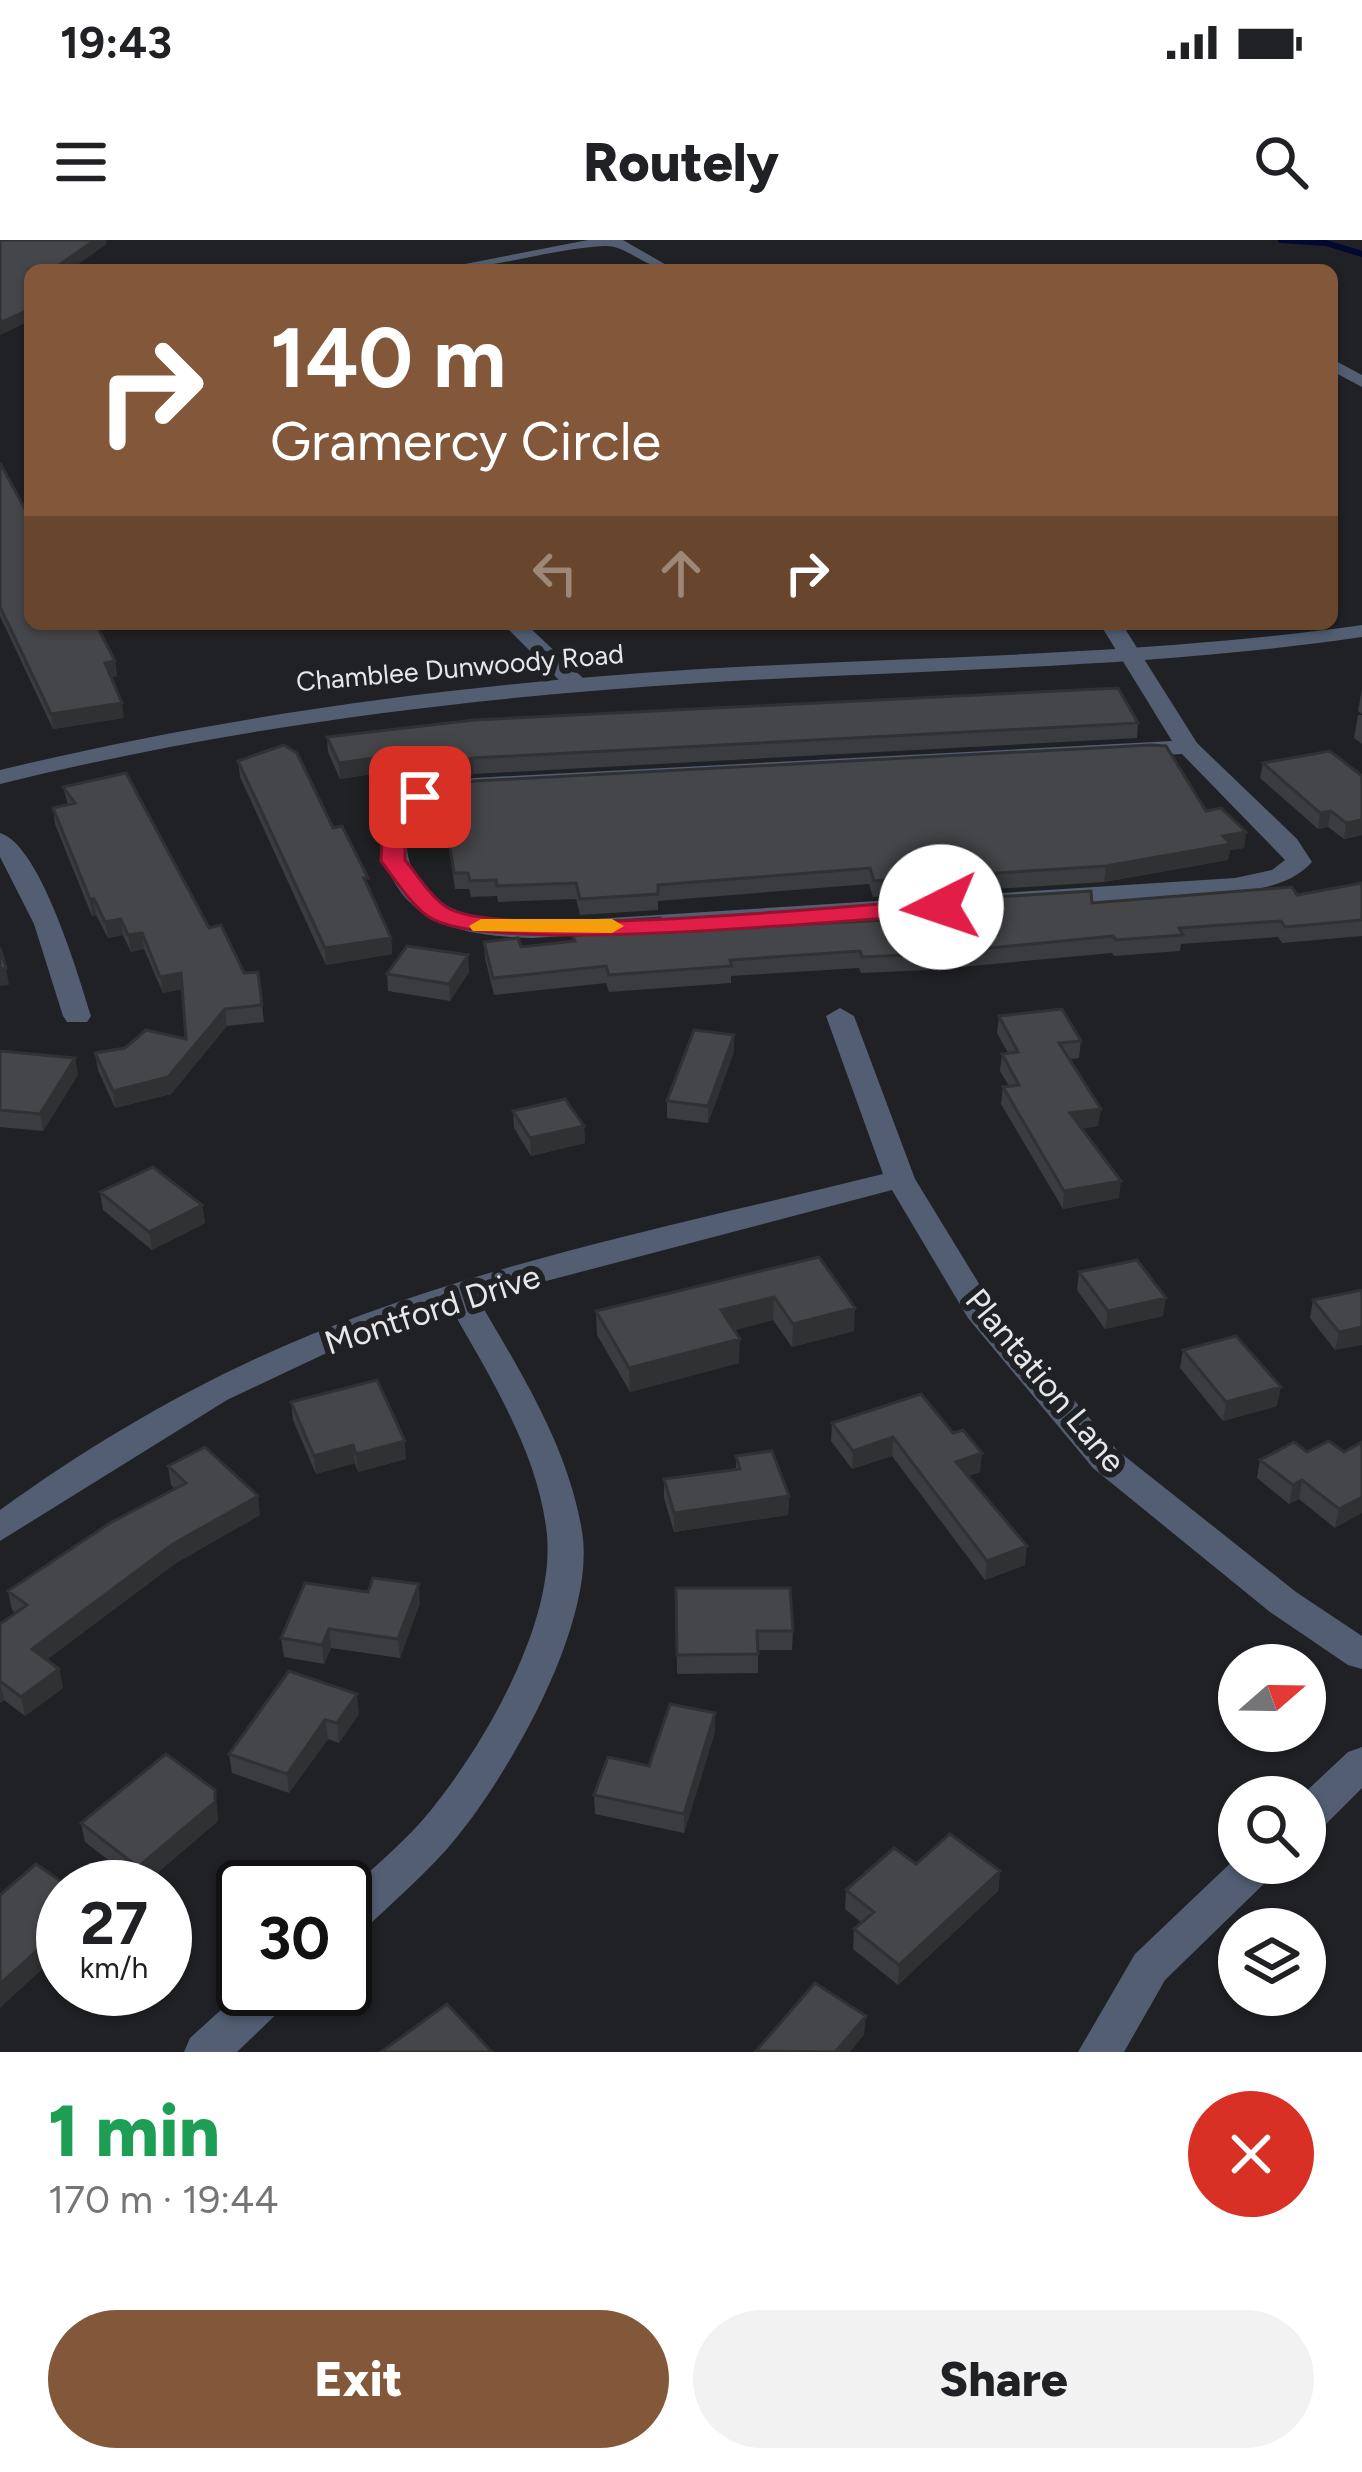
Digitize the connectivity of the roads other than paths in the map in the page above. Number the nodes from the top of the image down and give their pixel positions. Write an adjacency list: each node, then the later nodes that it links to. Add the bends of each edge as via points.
1 (613, 240): 2 (street); 3 (street)
2 (476, 264)
3 (656, 264)
4 (520, 630): 8 (street)
5 (1115, 630): 7 (street)
6 (1362, 631): 7 (street, Chamblee Dunwoody Road)
7 (1132, 653): 8 (street, Chamblee Dunwoody Road); 9 (street)
8 (577, 685): 10 (street, Chamblee Dunwoody Road, via 302,711)
9 (1188, 747): 9 (street, via 517,781 395,806 393,861 449,926 788,917 1235,886 1304,871 1288,844)
10 (0, 777)
11 (0, 840): 12 (street, via 48,919)
12 (76, 1016)
13 (840, 1016): 14 (street, Plantation Lane)
14 (900, 1179): 15 (street, Montford Drive); 17 (street, Plantation Lane, via 980,1311 1105,1459)
15 (459, 1294): 16 (street, Montford Drive, via 250,1374 149,1427); 21 (street, via 538,1435 566,1540 551,1638 509,1720 444,1823)
16 (0, 1528)
17 (1362, 1655)
18 (1362, 1763): 19 (street)
19 (1326, 1798)
20 (1236, 1884): 24 (street, via 1150,1967)
21 (372, 1894)
22 (245, 2016): 23 (street)
23 (206, 2052)
24 (1100, 2052)

